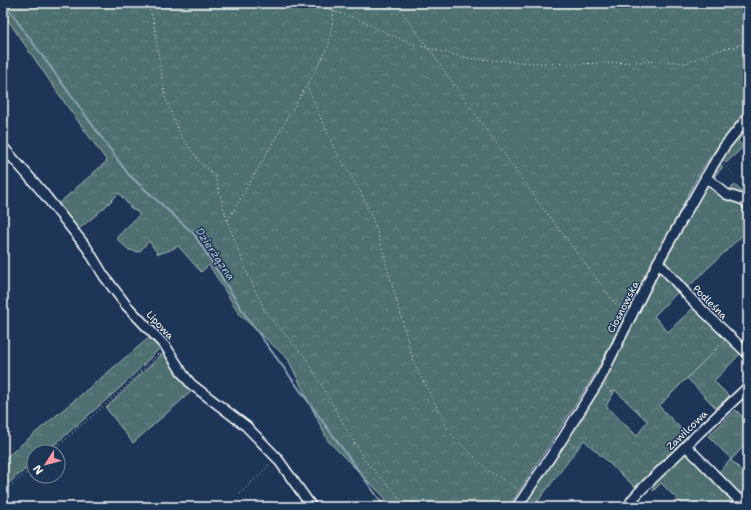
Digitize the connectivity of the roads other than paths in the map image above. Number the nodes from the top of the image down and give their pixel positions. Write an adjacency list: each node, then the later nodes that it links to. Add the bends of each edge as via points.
1 (748, 117): 3 (street, Ciosnowska, via 724,147)
2 (3, 147): 11 (street, Lipowa, via 40,188 87,248 126,305 166,347 191,384 246,426 277,458)
3 (706, 177): 4 (street, via 726,194 744,200); 5 (street, Ciosnowska)
4 (748, 205)
5 (658, 262): 6 (street, Podleśna, via 692,300); 12 (street, Ciosnowska, via 600,379)
6 (748, 354)
7 (748, 387): 8 (street, Zawilcowa)
8 (686, 446): 10 (street); 13 (street, Zawilcowa, via 641,490)
9 (748, 495): 10 (street)
10 (738, 505)
11 (312, 507)
12 (517, 507)
13 (628, 507)

